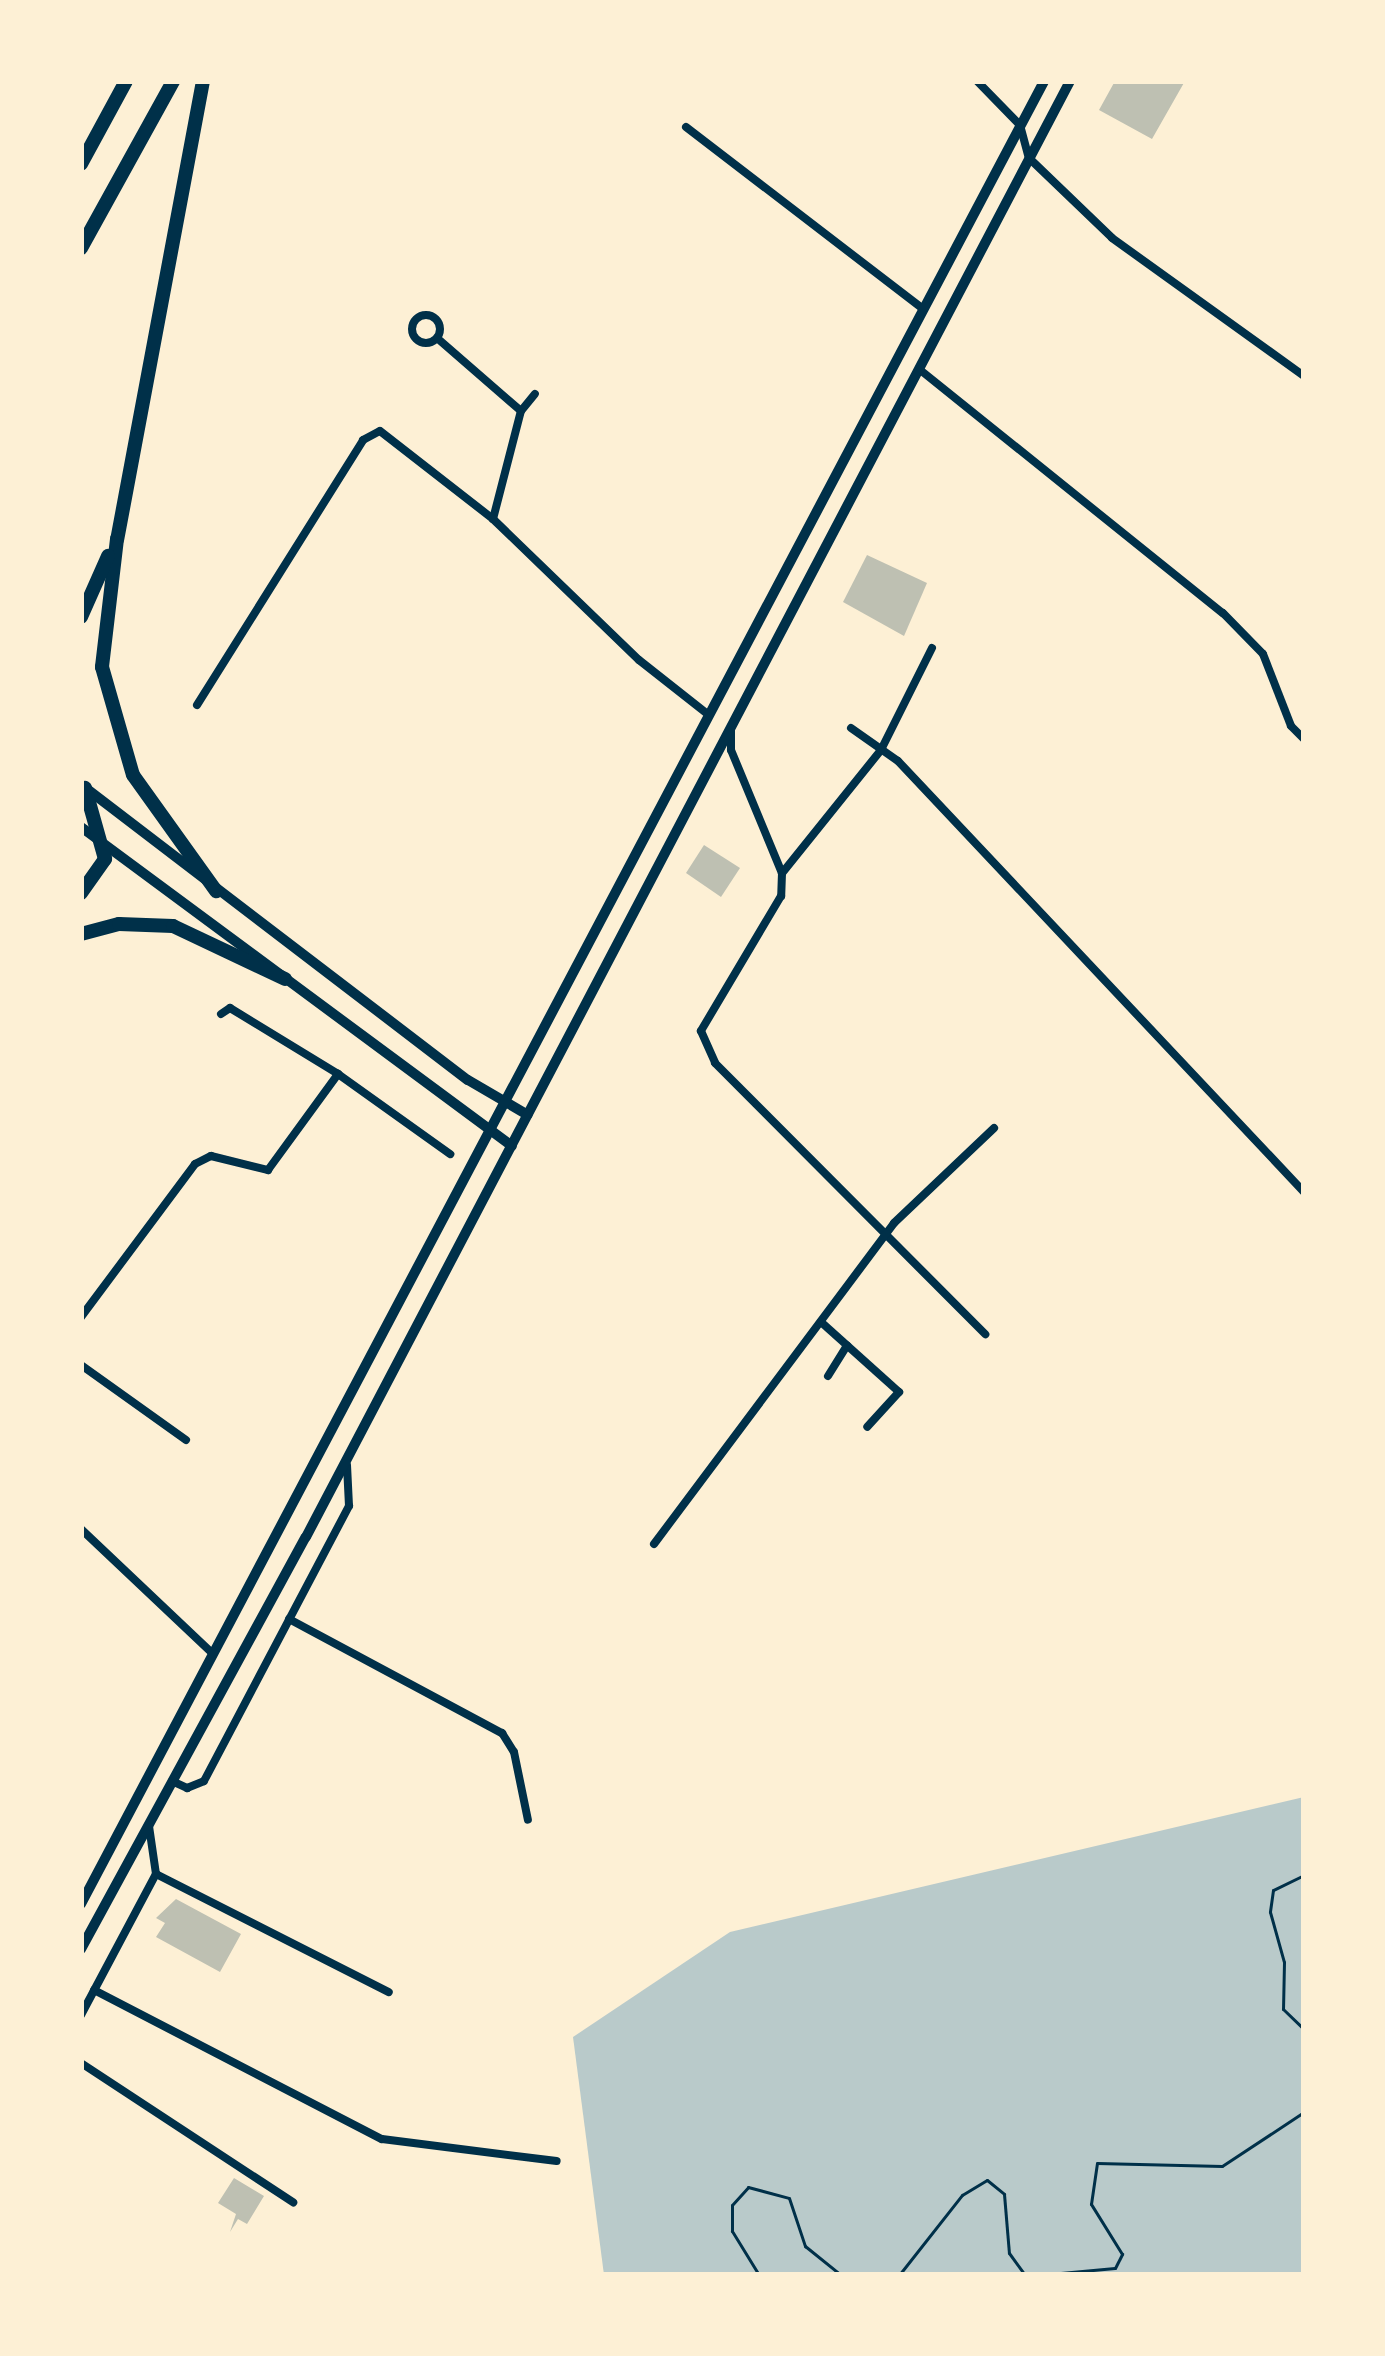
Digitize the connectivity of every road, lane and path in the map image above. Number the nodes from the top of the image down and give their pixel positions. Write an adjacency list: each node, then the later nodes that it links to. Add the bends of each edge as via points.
1 (127, 81): 10 (highway)
2 (172, 81): 11 (highway)
3 (202, 81): 19 (highway)
4 (977, 81): 7 (street)
5 (1044, 81): 7 (main road)
6 (1070, 81): 9 (main road)
7 (1021, 125): 9 (street); 12 (main road)
8 (686, 127): 12 (street)
9 (1029, 158): 14 (main road); 15 (street, via 1112,238)
10 (81, 164)
11 (81, 248)
12 (924, 310): 23 (main road)
13 (437, 338): 17 (street)
14 (919, 369): 24 (main road); 26 (street, via 1223,613 1263,654 1291,726)
15 (1304, 376)
16 (535, 394): 17 (street)
17 (521, 411): 18 (street)
18 (493, 519): 22 (street, via 371,433); 23 (street, via 639,660)
19 (117, 539): 20 (highway); 32 (highway, via 102,642 110,714 146,798)
20 (81, 617)
21 (932, 648): 27 (street)
22 (197, 705)
23 (711, 716): 38 (main road)
24 (731, 722): 31 (street, via 731,751); 39 (main road)
25 (851, 728): 27 (street)
26 (1304, 739)
27 (881, 750): 31 (street); 44 (street)
28 (83, 787): 30 (highway); 32 (main road)
29 (81, 827): 30 (main road)
30 (102, 840): 33 (highway, via 105,859); 35 (main road)
31 (782, 873): 45 (street, via 782,896 700,1031 715,1064)
32 (216, 891): 38 (main road)
33 (81, 893)
34 (81, 934): 35 (highway, via 119,924 172,926)
35 (285, 979): 41 (main road)
36 (221, 1014): 37 (street, via 230,1008)
37 (338, 1074): 43 (street); 46 (street, via 268,1170 211,1156 195,1164)
38 (508, 1103): 39 (main road); 41 (main road)
39 (528, 1115): 42 (main road)
40 (994, 1128): 45 (street)
41 (490, 1133): 42 (main road); 58 (main road)
42 (512, 1146): 54 (main road)
43 (450, 1154)
44 (1304, 1192)
45 (884, 1237): 47 (street); 48 (street)
46 (81, 1317)
47 (821, 1322): 49 (street); 56 (street)
48 (985, 1334)
49 (847, 1346): 51 (street); 52 (street, via 899,1392)
50 (81, 1365): 53 (street)
51 (827, 1376)
52 (867, 1427)
53 (186, 1440)
54 (346, 1461): 57 (street, via 349,1507); 59 (main road)
55 (81, 1529): 58 (street)
56 (654, 1544)
57 (289, 1618): 59 (street, via 204,1780 187,1789); 60 (street, via 502,1733)
58 (214, 1655): 64 (main road)
59 (170, 1780): 61 (main road)
60 (528, 1820)
61 (148, 1822): 62 (street); 65 (main road)
62 (156, 1874): 66 (street); 67 (street)
63 (1304, 1875): 69 (path, via 1273,1890 1270,1912 1284,1962 1282,2009)
64 (81, 1904)
65 (81, 1949)
66 (94, 1990): 68 (street); 72 (street, via 382,2139)
67 (389, 1992)
68 (81, 2015)
69 (1304, 2029)
70 (81, 2063): 73 (street)
71 (1304, 2112): 78 (path, via 1222,2166 1097,2163 1090,2204 1122,2254 1114,2268)
72 (557, 2161)
73 (293, 2202)
74 (758, 2275): 75 (path, via 732,2231 732,2205 748,2187 789,2198 805,2246)
75 (841, 2275)
76 (899, 2275): 77 (path, via 962,2195 988,2180 1004,2194 1009,2253)
77 (1025, 2275)
78 (1039, 2275)

